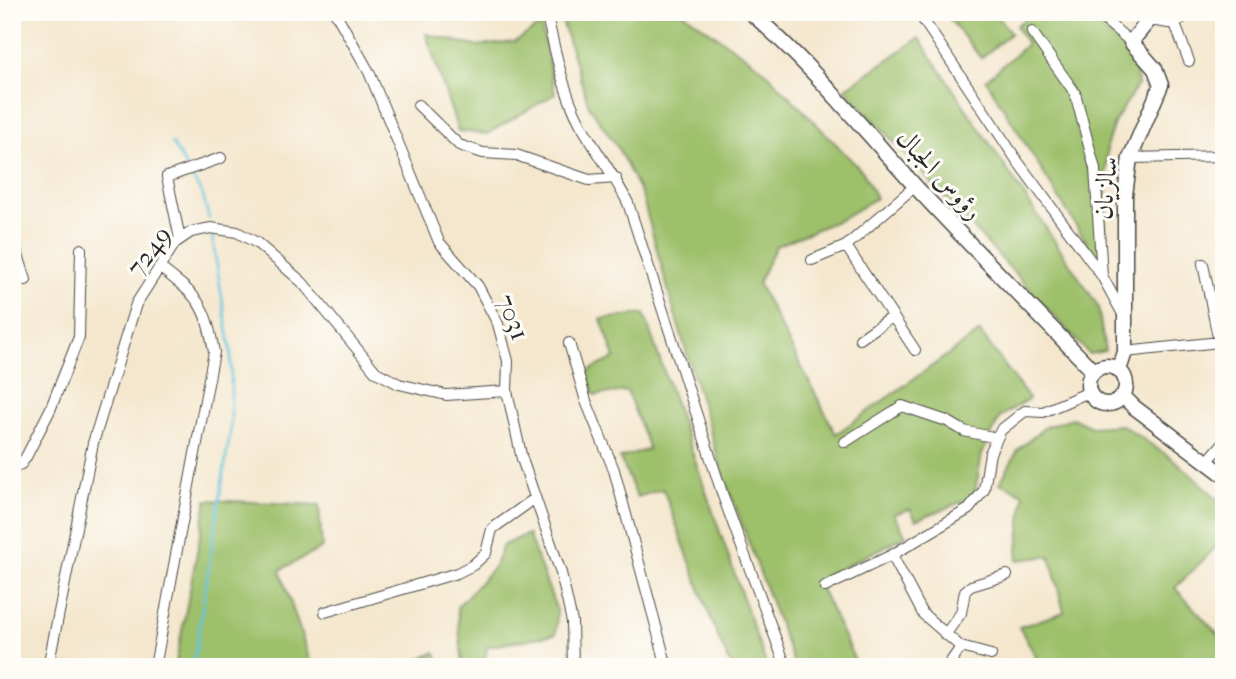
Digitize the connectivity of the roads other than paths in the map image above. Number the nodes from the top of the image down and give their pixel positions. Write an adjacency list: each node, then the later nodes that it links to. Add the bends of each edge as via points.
1 (335, 12): 35 (street, 7031, via 369,72 439,242 478,286 498,324 508,361)
2 (546, 12): 16 (street, via 566,91 579,121)
3 (750, 12): 17 (street, رؤوس الجبال, via 778,36)
4 (918, 12): 25 (street, via 1018,162)
5 (1094, 12): 10 (street)
6 (1189, 12): 8 (street)
7 (1146, 16): 8 (street); 10 (street)
8 (1175, 24): 11 (street)
9 (1032, 32): 25 (street, via 1074,93 1095,169)
10 (1131, 42): 15 (street, سالزيان, via 1155,69 1161,85)
11 (1189, 61)
12 (418, 105): 16 (street, via 459,145 483,153 516,155 589,180)
13 (1224, 156): 15 (street)
14 (221, 158): 19 (street, via 167,177)
15 (1130, 158): 28 (street, سالزيان, via 1125,195)
16 (616, 178): 56 (street)
17 (915, 186): 20 (street); 34 (street, رؤوس الجبال)
18 (12, 236): 26 (street)
19 (180, 239): 24 (street, 7249); 35 (street, 7249, via 211,228 237,232 257,243 302,282 376,372 400,384 446,395)
20 (846, 246): 22 (street); 27 (street)
21 (81, 249): 42 (street, via 79,337 26,457)
22 (812, 260)
23 (1203, 264): 32 (street, via 1219,342)
24 (159, 267): 52 (street, 7249, via 136,304 93,443); 53 (street, via 191,291 207,316 214,352)
25 (1102, 276): 28 (street)
26 (26, 280)
27 (892, 316): 29 (street); 31 (street)
28 (1124, 317): 32 (street, سالزيان)
29 (860, 340)
30 (569, 343): 55 (street, via 614,470)
31 (915, 350)
32 (1125, 352): 33 (street)
33 (1119, 370): 34 (street, via 1106,365); 37 (street, via 1126,382)
34 (1093, 371): 36 (street)
35 (507, 391): 44 (street, 7031)
36 (1089, 392): 37 (street, via 1105,404); 38 (street, via 1043,412 1026,411)
37 (1123, 396): 41 (street)
38 (997, 438): 39 (street, via 964,431 902,405); 45 (street, via 984,490 969,509)
39 (845, 442)
40 (1224, 442): 41 (street)
41 (1207, 463): 43 (street)
42 (12, 468)
43 (1224, 475)
44 (534, 499): 48 (street, via 492,529 486,553 472,565); 54 (street, 7031, via 561,573 572,622)
45 (892, 555): 47 (street); 49 (street, via 923,614)
46 (1007, 575): 49 (street, via 965,591 961,613)
47 (825, 587)
48 (325, 612)
49 (945, 635): 50 (street)
50 (961, 647): 51 (street); 57 (street)
51 (991, 656)
52 (48, 667)
53 (155, 667)
54 (573, 667)
55 (667, 667)
56 (786, 667)
57 (947, 667)

